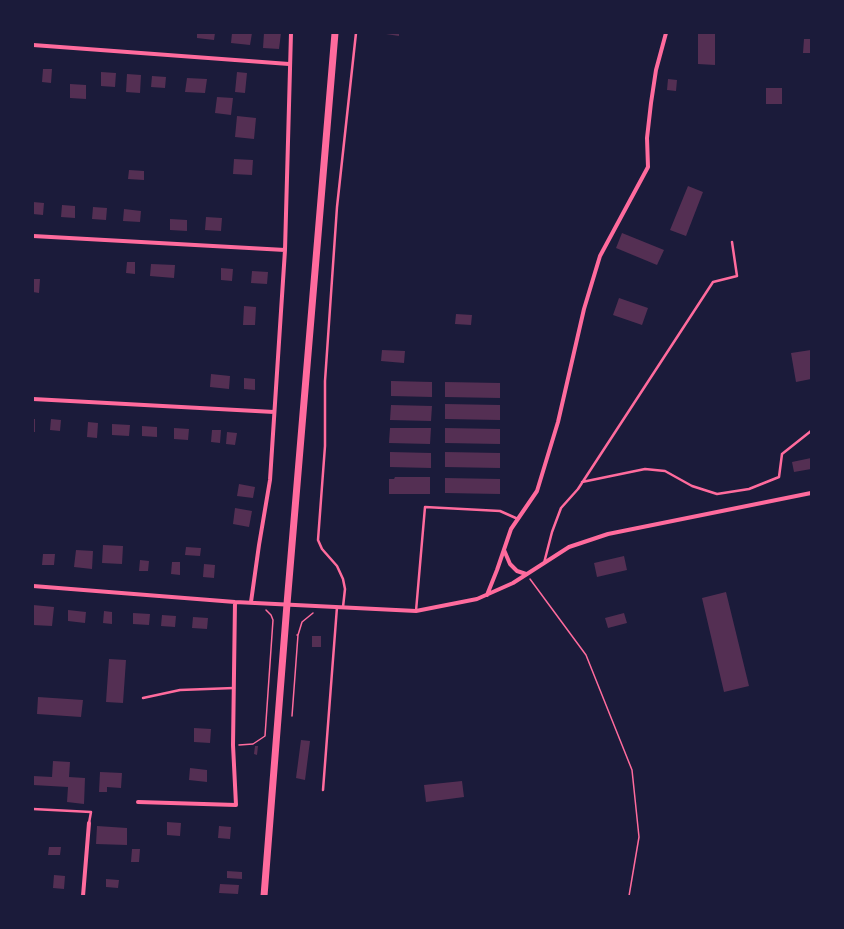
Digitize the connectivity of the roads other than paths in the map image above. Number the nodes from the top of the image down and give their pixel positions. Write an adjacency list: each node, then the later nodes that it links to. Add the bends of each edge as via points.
1 (291, 33): 6 (street)
2 (335, 33): 23 (main road)
3 (356, 33): 25 (lane, via 337,208 325,381 325,446 318,540 344,579)
4 (666, 33): 15 (street, via 656,70 651,103 648,167 600,256 584,309 558,422 537,491)
5 (33, 45): 6 (street)
6 (289, 64): 9 (street)
7 (33, 236): 9 (street)
8 (732, 242): 13 (lane, via 737,276 712,282)
9 (285, 250): 11 (street)
10 (33, 399): 11 (street)
11 (274, 412): 22 (street, via 270,480)
12 (811, 431): 13 (lane, via 782,454 779,477 749,489 717,494 692,486 665,471 646,469)
13 (582, 482): 17 (lane, via 561,508)
14 (811, 493): 17 (street, via 608,534 569,547)
15 (518, 519): 16 (street); 26 (lane, via 500,511 425,507)
16 (504, 550): 18 (street, via 510,564 517,571); 20 (street)
17 (544, 563): 18 (street)
18 (526, 574): 20 (street)
19 (33, 586): 21 (street)
20 (487, 595): 26 (street, via 477,600)
21 (235, 602): 22 (street); 27 (street)
22 (251, 602): 23 (street)
23 (287, 604): 24 (street); 34 (main road)
24 (337, 607): 25 (street); 29 (lane)
25 (343, 608): 26 (street)
26 (416, 611)
27 (234, 688): 28 (lane, via 180,690); 30 (street, via 236,805)
28 (143, 698)
29 (323, 790)
30 (138, 802)
31 (33, 809): 32 (lane, via 90,812)
32 (90, 823): 33 (street)
33 (83, 896)
34 (264, 896)

